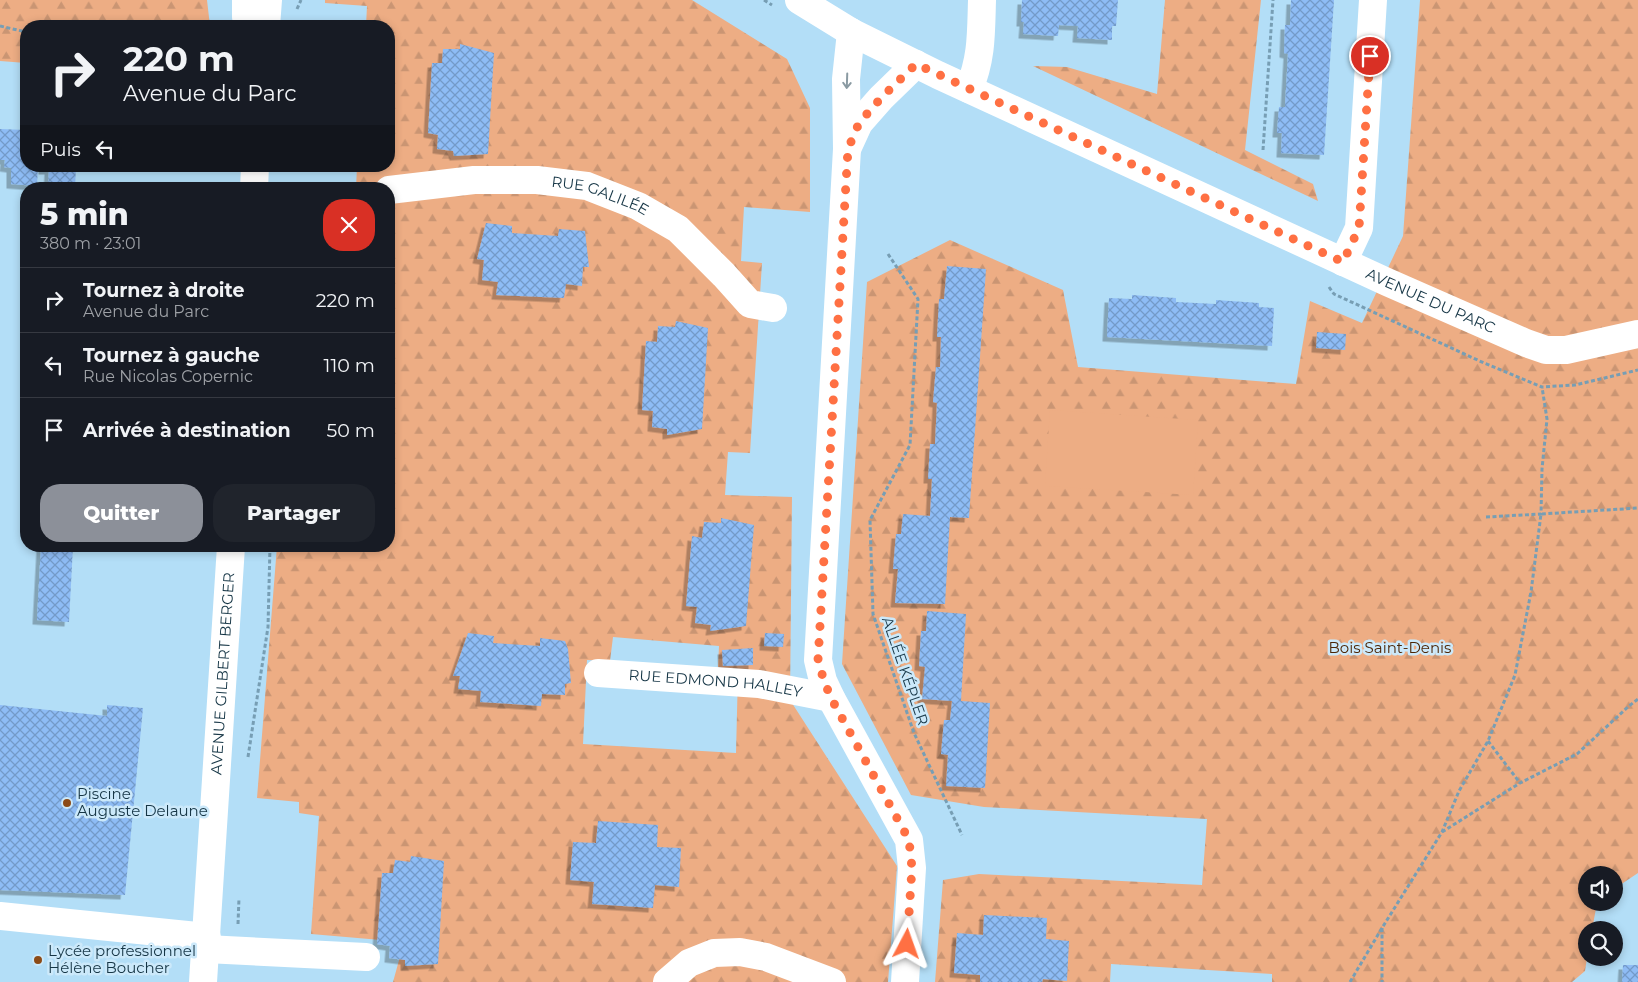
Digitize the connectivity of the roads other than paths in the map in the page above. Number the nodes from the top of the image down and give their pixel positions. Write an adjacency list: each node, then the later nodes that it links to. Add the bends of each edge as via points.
1 (246, 0): 6 (street)
2 (268, 0): 7 (street)
3 (799, 0): 8 (street, AVENUE DU PARC)
4 (982, 0): 10 (street, via 979,56)
5 (1373, 0): 13 (street, via 1359,228)
6 (247, 20)
7 (266, 20)
8 (851, 32): 9 (street, AVENUE DU PARC); 11 (street, one-way to 11, via 846,79)
9 (916, 64): 10 (street, AVENUE DU PARC); 11 (street, via 859,123)
10 (969, 89): 13 (street, AVENUE DU PARC)
11 (848, 149): 18 (street, via 818,660)
12 (395, 189): 14 (street, RUE GALILÉE, via 474,180 537,180 587,186 638,206 678,229 750,304)
13 (1343, 262): 15 (street, AVENUE DU PARC, via 1484,326 1546,350 1566,350)
14 (773, 308)
15 (1638, 334)
16 (231, 552): 20 (street, AVENUE GILBERT BERGER)
17 (598, 673): 18 (street, RUE EDMOND HALLEY, via 759,684)
18 (831, 698): 25 (street, via 909,840 912,868)
19 (0, 916): 20 (street)
20 (206, 943): 21 (street, via 236,950 281,943); 22 (street, AVENUE GILBERT BERGER)
21 (366, 957)
22 (203, 982)
23 (667, 982): 24 (street, via 688,963 714,953 740,952 766,957)
24 (832, 982)
25 (905, 982)

